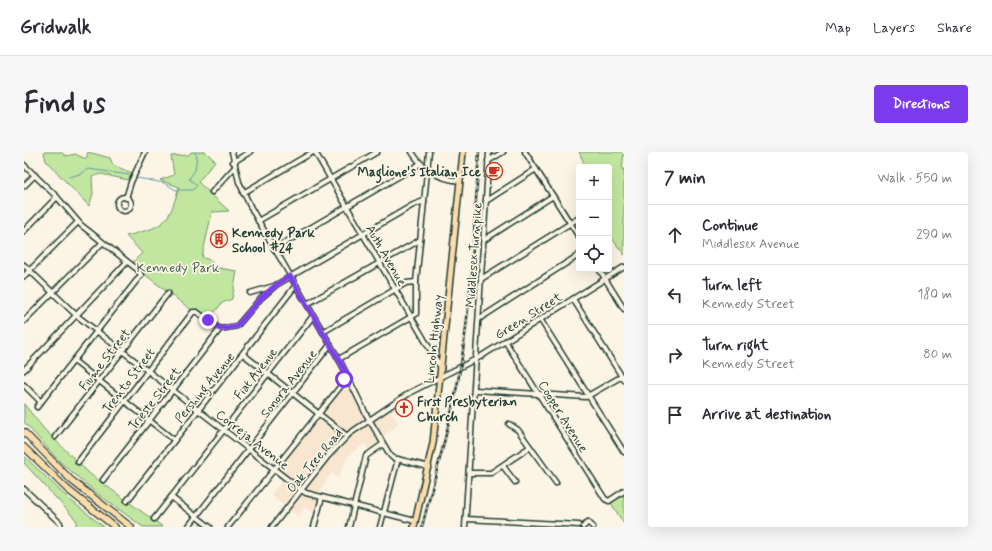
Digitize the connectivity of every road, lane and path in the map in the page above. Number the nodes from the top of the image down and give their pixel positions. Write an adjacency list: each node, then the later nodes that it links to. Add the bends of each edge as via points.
1 (145, 152): 27 (street)
2 (232, 152): 13 (street)
3 (250, 152): 13 (street)
4 (314, 152): 20 (street, Auth Avenue); 24 (street)
5 (377, 152): 20 (street)
6 (412, 152): 14 (street)
7 (429, 152): 18 (street)
8 (463, 152): 21 (main road, Lincoln Highway)
9 (489, 152): 12 (street, Middlesex Turnpike)
10 (503, 152): 12 (street)
11 (525, 152): 17 (street)
12 (488, 161): 29 (street, Middlesex Turnpike)
13 (234, 162): 16 (street)
14 (420, 164): 18 (street); 30 (street)
15 (24, 165): 19 (street)
16 (235, 167): 23 (street); 24 (street)
17 (536, 169): 25 (street); 29 (street)
18 (428, 171): 21 (street, via 446,180); 28 (street)
19 (35, 175): 22 (street); 26 (street)
20 (331, 179): 30 (street, Auth Avenue); 32 (street)
21 (460, 182): 79 (main road, Lincoln Highway)
22 (24, 186)
23 (212, 192)
24 (243, 192): 32 (street)
25 (553, 196): 34 (street); 39 (street)
26 (57, 197): 33 (street); 35 (street)
27 (126, 198)
28 (424, 201): 36 (street); 38 (street)
29 (486, 201): 39 (street, Middlesex Turnpike)
30 (347, 206): 36 (street, Auth Avenue); 41 (street)
31 (576, 220): 34 (street)
32 (258, 221): 41 (street)
33 (78, 222): 40 (street); 47 (street)
34 (570, 223): 37 (street); 51 (street)
35 (24, 231)
36 (363, 234): 44 (street, Auth Avenue); 50 (street)
37 (578, 236)
38 (420, 240): 44 (street); 53 (street)
39 (484, 240): 51 (street, Middlesex Turnpike)
40 (102, 243): 43 (street); 57 (street)
41 (274, 249): 50 (street)
42 (576, 257): 66 (street)
43 (128, 262): 63 (street); 70 (street, via 140,272 139,278)
44 (379, 262): 56 (street, Auth Avenue); 61 (street)
45 (24, 265): 47 (street, Correja Avenue)
46 (624, 267): 52 (street, Green Street)
47 (29, 270): 49 (street); 57 (street, Correja Avenue)
48 (601, 272): 52 (street)
49 (24, 276)
50 (290, 276): 54 (street); 55 (street)
51 (481, 279): 66 (street, Middlesex Turnpike)
52 (606, 279): 60 (street, Green Street); 62 (street)
53 (416, 282): 56 (street, via 408,282); 65 (street, via 417,313)
54 (276, 285): 59 (street); 69 (street, via 261,298 239,325)
55 (296, 285): 61 (street); 75 (street, Pershing Avenue)
56 (395, 289): 65 (street, Auth Avenue); 71 (street)
57 (52, 293): 63 (street, Correja Avenue); 68 (street)
58 (168, 293): 74 (street, Fiume Street)
59 (250, 293)
60 (573, 299): 67 (street, Green Street); 85 (street)
61 (306, 304): 64 (street)
62 (624, 309)
63 (76, 315): 70 (street, Correja Avenue); 80 (street)
64 (314, 316): 71 (street); 82 (street, Fiat Avenue)
65 (412, 317): 77 (street); 79 (street, Auth Avenue)
66 (479, 318): 76 (street, Middlesex Turnpike)
67 (540, 319): 72 (street, Green Street); 92 (street)
68 (24, 321)
69 (220, 329): 81 (street, Trento Street, via 195,311); 88 (street, Trieste Street)
70 (98, 331): 74 (street, Correja Avenue); 78 (street)
71 (323, 332): 73 (street)
72 (505, 341): 76 (street, Green Street); 91 (street, Cooper Avenue)
73 (330, 345): 77 (street); 90 (street, Sonora Avenue)
74 (123, 350): 81 (street, Correja Avenue); 86 (street, Fiume Street)
75 (243, 354): 82 (street); 96 (street, Pershing Avenue)
76 (476, 359): 83 (street, Green Street); 89 (street, Middlesex Turnpike)
77 (339, 360): 84 (street)
78 (74, 361): 86 (street); 94 (street)
79 (441, 368): 83 (main road, Lincoln Highway)
80 (24, 370)
81 (148, 370): 88 (street, Correja Avenue); 93 (street, Trento Street)
82 (267, 374): 90 (street); 101 (street, Fiat Avenue)
83 (440, 376): 99 (street, Oak Tree Road); 116 (main road, Lincoln Highway)
84 (348, 377): 97 (street); 99 (street)
85 (623, 377): 92 (street)
86 (100, 381): 93 (street); 104 (street, Fiume Street)
87 (24, 384): 94 (street)
88 (174, 390): 96 (street, Correja Avenue); 98 (street, Trieste Street)
89 (475, 390): 91 (street); 118 (street, Middlesex Turnpike)
90 (292, 394): 97 (street); 109 (street, Sonora Avenue)
91 (538, 394): 92 (street); 124 (street, Cooper Avenue, via 607,501)
92 (589, 397): 111 (street)
93 (126, 401): 98 (street); 114 (street, Trento Street)
94 (41, 402): 95 (street)
95 (37, 408)
96 (199, 409): 101 (street, Correja Avenue); 105 (street, Pershing Avenue)
97 (317, 413): 103 (street); 117 (street)
98 (150, 420): 105 (street); 119 (street, Trieste Street)
99 (369, 420): 103 (street, Oak Tree Road); 106 (street)
100 (509, 424): 108 (street, via 517,428)
101 (224, 429): 109 (street, Correja Avenue); 125 (street, Fiat Avenue)
102 (24, 432): 137 (highway, via 71,480)
103 (347, 436): 123 (street, Oak Tree Road)
104 (55, 437)
105 (174, 440): 127 (street, Pershing Avenue)
106 (383, 444): 113 (street, via 390,456); 128 (street, via 366,456)
107 (24, 447): 112 (highway)
108 (530, 447): 115 (street); 121 (street)
109 (249, 449): 117 (street, Correja Avenue); 130 (street, Sonora Avenue)
110 (24, 452): 112 (highway)
111 (624, 452)
112 (32, 456): 136 (highway, via 75,496)
113 (398, 459): 116 (street); 129 (street)
114 (78, 462)
115 (503, 466): 118 (street, via 486,475); 120 (street)
116 (429, 467): 133 (main road, Lincoln Highway)
117 (274, 469): 123 (street, Correja Avenue); 140 (street)
118 (469, 473): 132 (street, Middlesex Turnpike)
119 (103, 480)
120 (515, 482)
121 (556, 483)
122 (24, 489): 135 (street, via 60,523)
123 (301, 490): 126 (street, Correja Avenue); 141 (street, Oak Tree Road)
124 (624, 491)
125 (171, 497): 130 (street); 131 (street, Fiat Avenue)
126 (322, 497): 128 (street, Correja Avenue); 142 (street)
127 (127, 501)
128 (354, 505): 129 (street, Correja Avenue); 143 (street)
129 (384, 513): 133 (street, Correja Avenue); 144 (street)
130 (196, 516): 138 (street, Sonora Avenue); 139 (street)
131 (154, 519)
132 (466, 519): 134 (street); 145 (street, Middlesex Turnpike)
133 (415, 524)
134 (581, 526): 146 (street, via 588,522)
135 (61, 527)
136 (115, 527)
137 (131, 527)
138 (188, 527)
139 (210, 527)
140 (228, 527)
141 (272, 527)
142 (314, 527)
143 (349, 527)
144 (380, 527)
145 (465, 527)
146 (593, 527)

